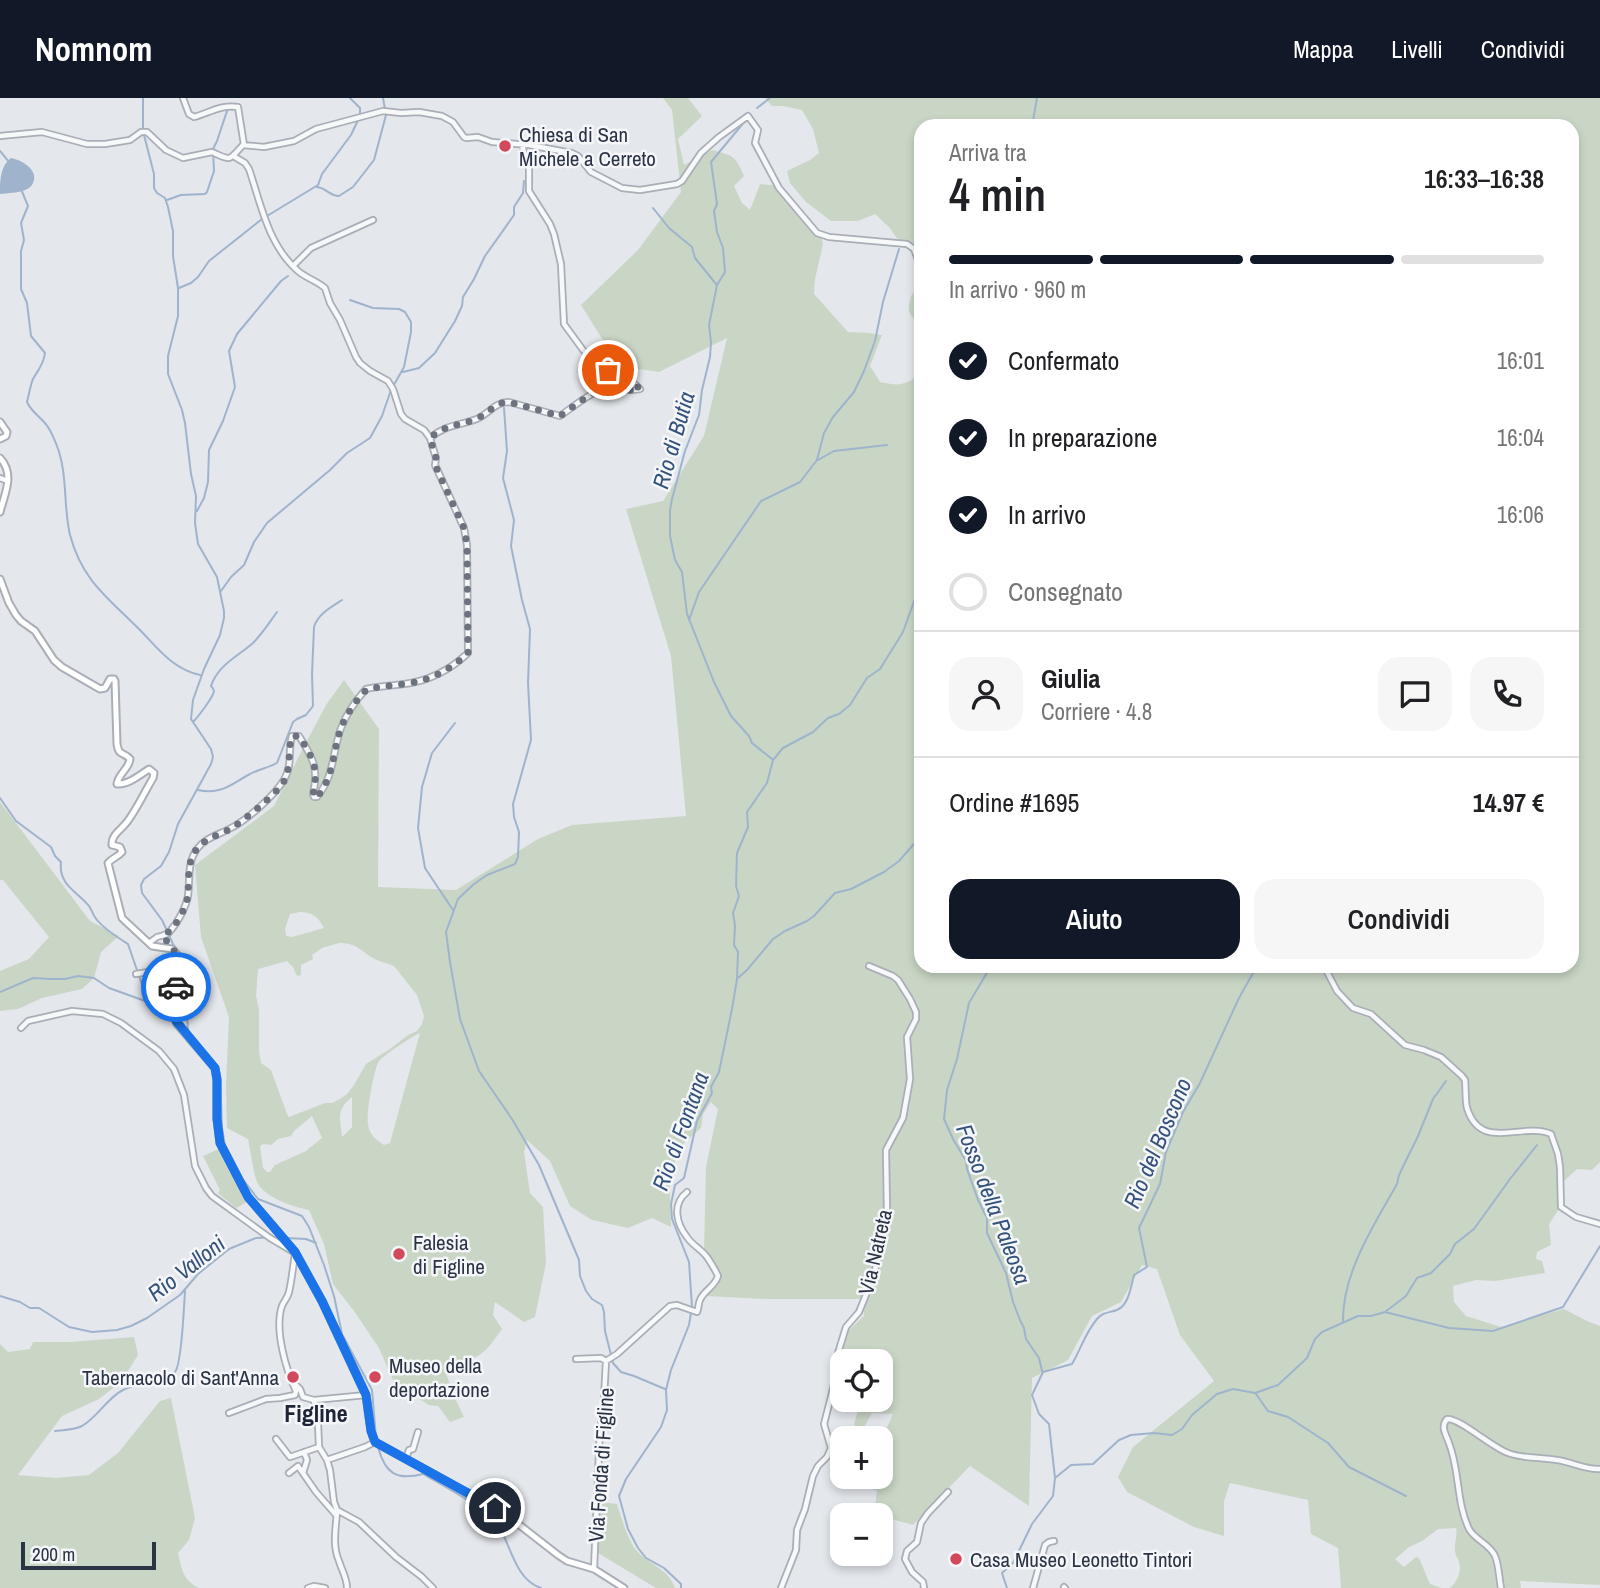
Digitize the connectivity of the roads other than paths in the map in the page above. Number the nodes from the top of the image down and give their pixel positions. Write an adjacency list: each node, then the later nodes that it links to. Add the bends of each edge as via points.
1 (183, 98): 4 (street, via 194,117 237,107)
2 (0, 136): 5 (street, via 42,132 104,144 130,140 142,131 183,158 212,152 223,158)
3 (522, 144): 4 (street, via 466,138 442,116 386,111 316,129 294,141 264,147); 7 (street, via 572,153 591,172 622,188 640,190 682,181 701,153 748,116 758,130 755,144 779,188 817,233 907,244); 10 (street, via 530,164 528,191 554,234 561,264 564,324 583,351 640,389 603,389 560,416 502,402)
4 (244, 145): 5 (street)
5 (235, 157): 8 (street, via 249,169 270,233)
6 (373, 220): 8 (street, via 312,248)
7 (914, 249)
8 (293, 266): 10 (street, via 326,288 360,363 388,381 401,414)
9 (0, 422): 11 (street, via 7,432)
10 (430, 438): 17 (street, via 435,465 465,536 468,653 434,677 366,690 342,724 331,772 317,797 313,794 314,762 299,736 292,736 289,771 282,785 232,828 196,849 187,899)
11 (0, 439)
12 (0, 458): 14 (street, via 6,464)
13 (0, 478): 14 (street)
14 (8, 481): 15 (street)
15 (0, 512)
16 (0, 579): 18 (street, via 16,615 35,631 54,660 100,689 110,679 116,681 118,752 130,759 117,784 149,769 154,773 127,823 112,838 112,845 122,852 108,863 122,919)
17 (167, 934): 18 (street); 19 (street)
18 (149, 943): 19 (street)
19 (172, 949): 22 (street, via 178,956)
20 (869, 966): 55 (street, Via Natreta, via 898,980 916,1012 906,1044 909,1093 903,1118 886,1150 887,1212 874,1275 859,1312 846,1327 838,1353 824,1424 831,1448 813,1476 797,1530 796,1550)
21 (139, 973): 22 (street)
22 (178, 973): 27 (street, via 175,1019 215,1068 220,1143 248,1197)
23 (1328, 973): 26 (street, via 1353,1008 1371,1014 1405,1045 1441,1057 1462,1076 1468,1110 1480,1128 1494,1133 1541,1130 1551,1134 1560,1167 1561,1207)
24 (20, 1028): 27 (street, via 27,1021 72,1011 103,1014 159,1051 174,1069 184,1095 195,1166 206,1188 223,1205)
25 (687, 1192): 29 (street, via 676,1210 678,1223 715,1269 716,1283 700,1300 697,1312 670,1306)
26 (1600, 1224)
27 (295, 1253): 30 (street, via 280,1319); 31 (street)
28 (576, 1359): 29 (street)
29 (606, 1361): 49 (street, Via Fonda di Figline)
30 (291, 1381): 32 (street, via 303,1396); 33 (street, via 295,1395 266,1399)
31 (366, 1395): 32 (street); 36 (street)
32 (314, 1400): 37 (street)
33 (229, 1413)
34 (418, 1432): 40 (street)
35 (276, 1440): 39 (street, via 290,1457)
36 (377, 1443): 40 (street); 41 (street)
37 (319, 1447): 38 (street); 41 (street)
38 (304, 1452): 39 (street); 45 (street)
39 (298, 1455): 42 (street)
40 (405, 1458): 49 (street, via 504,1513 558,1555)
41 (327, 1460): 47 (street)
42 (298, 1466): 44 (street); 45 (street)
43 (1600, 1469): 58 (street, via 1510,1454 1454,1418 1444,1422 1470,1531 1495,1555)
44 (289, 1473)
45 (303, 1473): 47 (street)
46 (948, 1492): 56 (street, via 921,1523 917,1542 905,1559)
47 (337, 1513): 52 (street, via 334,1540); 53 (street, via 359,1522)
48 (1054, 1541): 57 (street, via 1045,1545)
49 (594, 1569): 54 (street)
50 (308, 1588): 51 (street)
51 (326, 1588)
52 (347, 1588)
53 (433, 1588)
54 (624, 1588)
55 (781, 1588)
56 (924, 1588)
57 (1032, 1588)
58 (1501, 1588)

